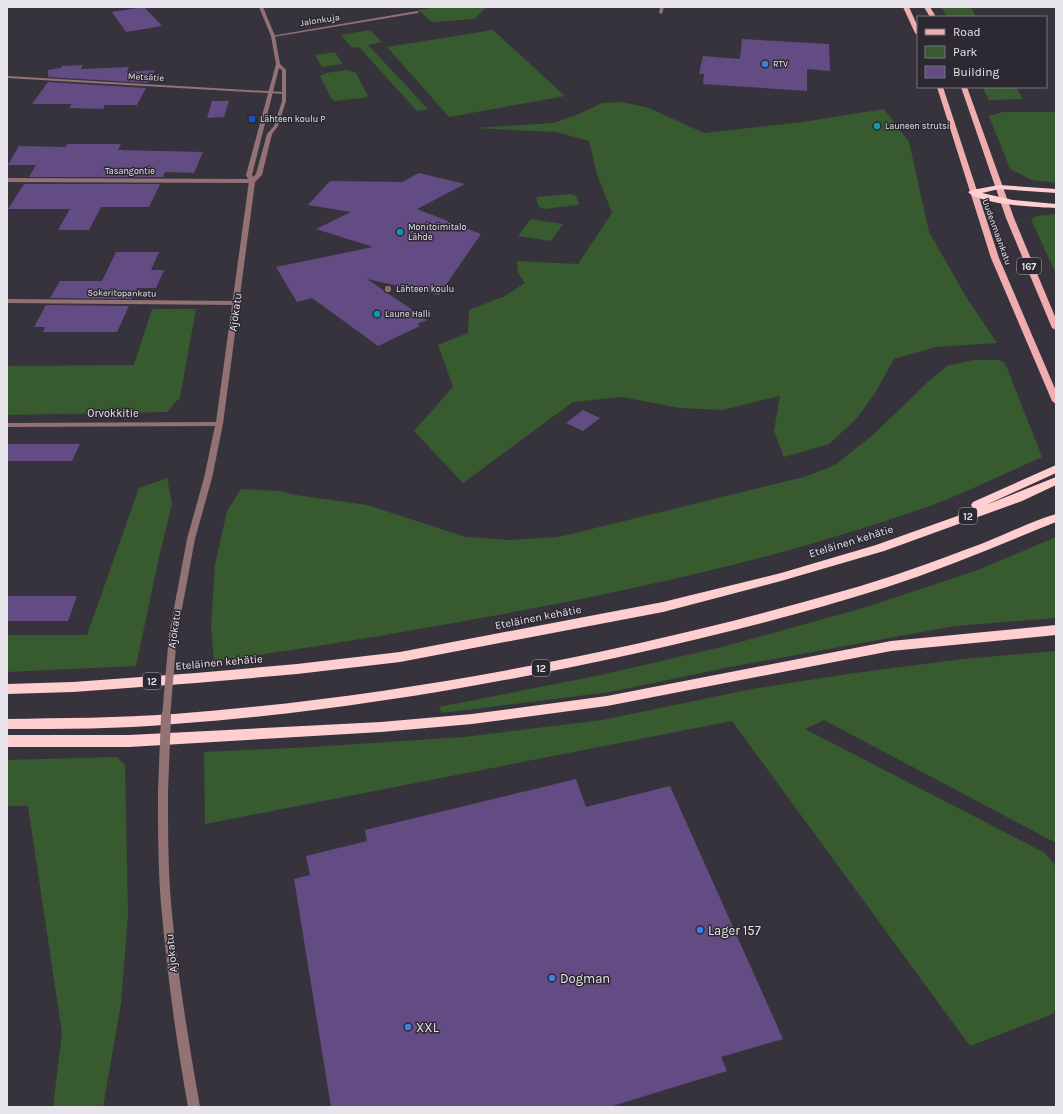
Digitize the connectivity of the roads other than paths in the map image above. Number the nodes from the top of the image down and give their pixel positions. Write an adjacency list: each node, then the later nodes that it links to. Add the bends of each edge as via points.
1 (261, 7): 9 (street, Ajokatu)
2 (662, 7): 6 (street)
3 (906, 7): 8 (main road)
4 (927, 7): 7 (main road)
5 (417, 12): 9 (street, Jalonkuja)
6 (662, 13)
7 (932, 16)
8 (917, 31)
9 (273, 36): 10 (street, Ajokatu)
10 (278, 64): 14 (street, Ajokatu); 15 (street, Ajokatu, via 284,70)
11 (7, 77): 14 (street, Metsätie)
12 (940, 88): 20 (main road, Uudenmaankatu)
13 (964, 88): 18 (main road, Uudenmaankatu / 167)
14 (271, 93): 15 (street, Metsätie); 17 (street, Ajokatu, via 249,175)
15 (284, 93): 17 (street, Ajokatu, via 281,110 276,126 270,134 259,175)
16 (7, 180): 17 (street, Tasangontie)
17 (252, 181): 24 (street, Ajokatu)
18 (999, 187): 19 (highway); 20 (highway); 21 (main road, Uudenmaankatu / 167)
19 (1056, 191)
20 (972, 192): 21 (highway, via 988,199); 26 (main road, Uudenmaankatu, via 995,258)
21 (1005, 202): 22 (highway); 25 (main road, Uudenmaankatu / 167, via 1028,265)
22 (1056, 206)
23 (7, 301): 24 (street, Sokeritopankatu)
24 (237, 303): 28 (street, Ajokatu)
25 (1056, 328)
26 (1056, 401)
27 (7, 424): 28 (street, Orvokkitie)
28 (219, 424): 37 (street, Ajokatu, bridge, via 208,478 191,539 173,634 168,675 163,791 166,903 181,1034)
29 (1056, 469): 32 (highway)
30 (1056, 481): 32 (highway, Eteläinen kehätie / 12, via 1018,498)
31 (1056, 518): 35 (highway, 12, via 951,560 808,606 696,634 533,669 375,696 253,711 174,719)
32 (880, 548): 34 (highway, Eteläinen kehätie / 12, via 781,577 663,607 400,657 196,678)
33 (1056, 630): 36 (highway, via 891,646 615,700 472,719 381,727 129,741)
34 (7, 689)
35 (7, 724)
36 (7, 741)
37 (194, 1107)

